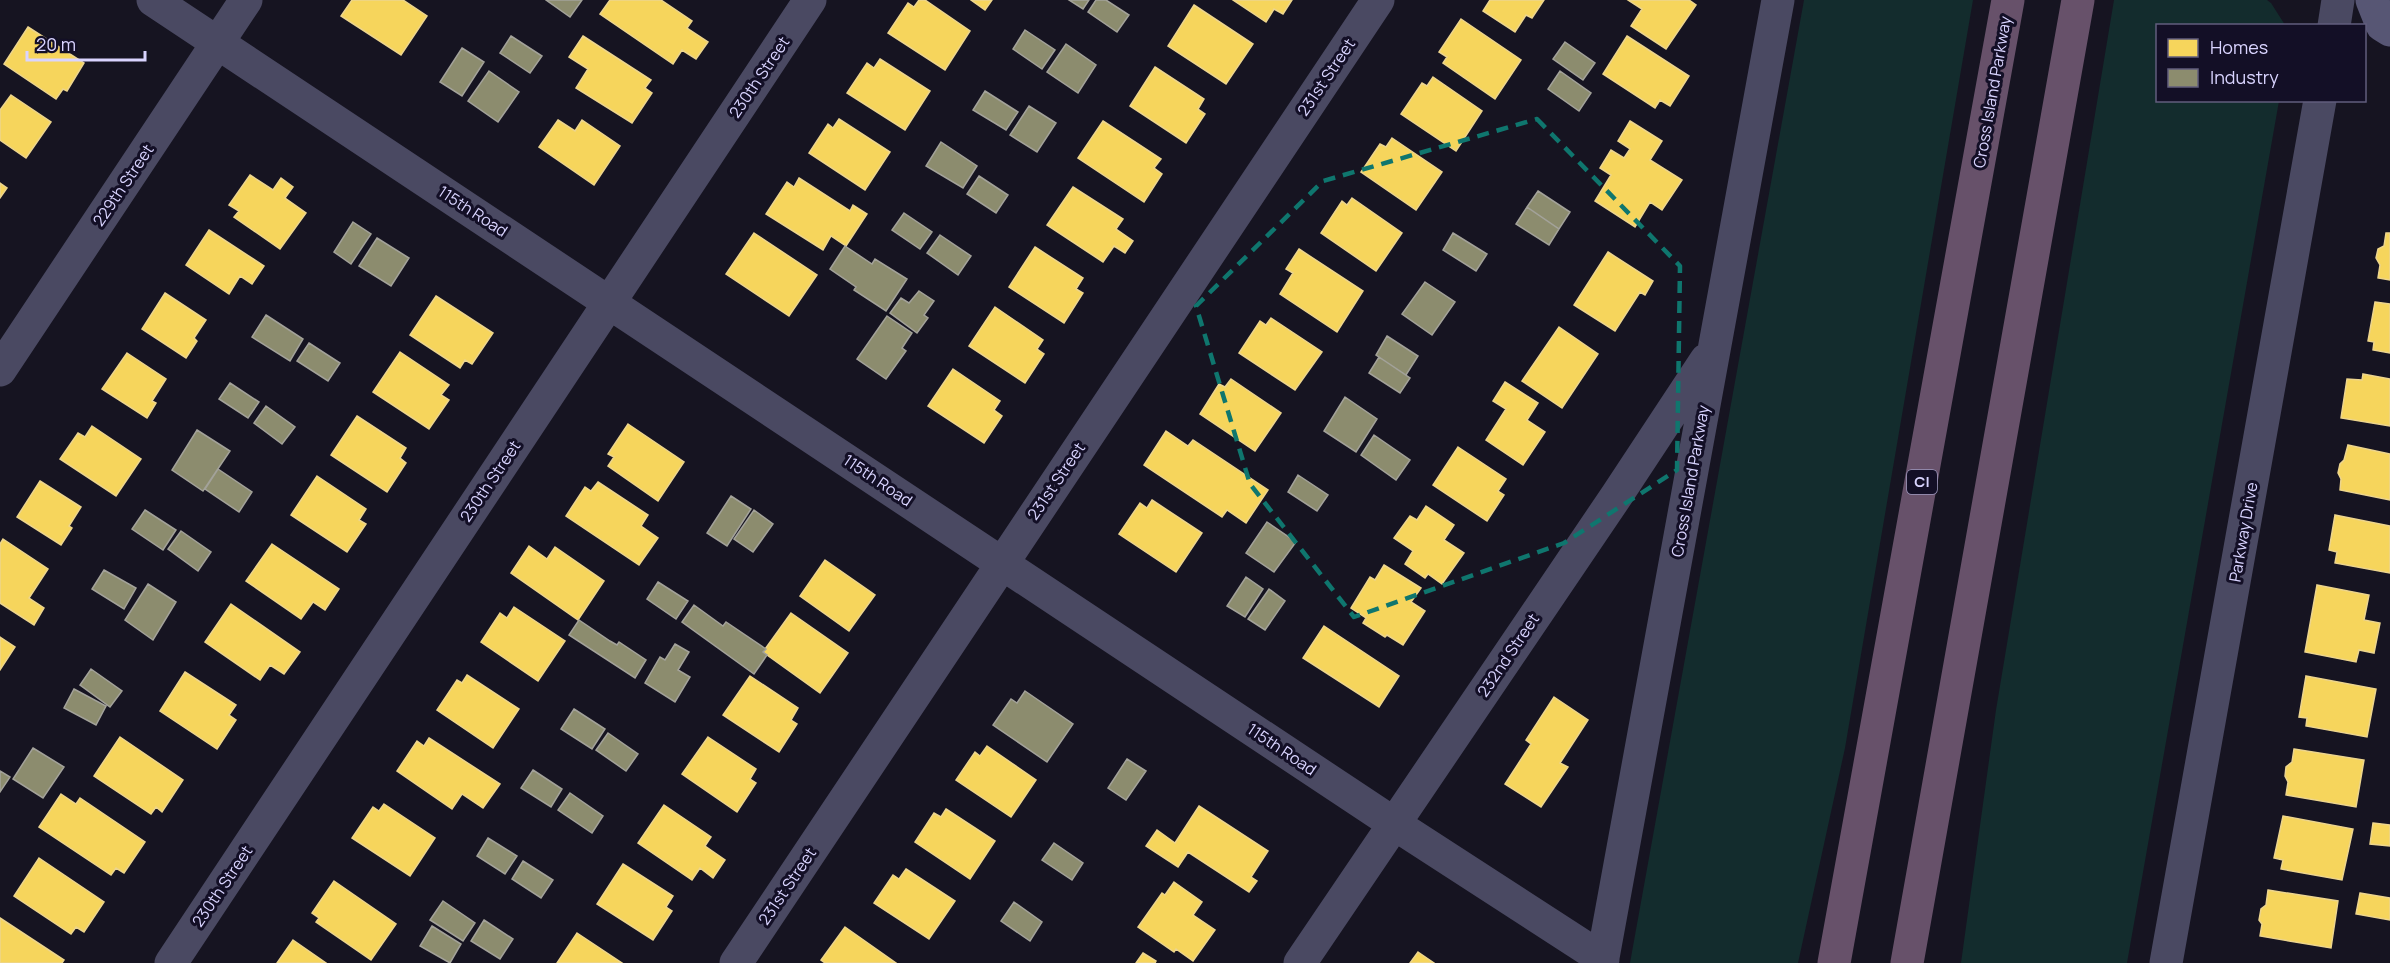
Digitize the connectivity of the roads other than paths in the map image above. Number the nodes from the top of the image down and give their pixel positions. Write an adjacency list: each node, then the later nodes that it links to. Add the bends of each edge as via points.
1 (153, 0): 12 (street, 115th Road)
2 (246, 0): 12 (street, 229th Street)
3 (810, 0): 14 (street, 230th Street)
4 (1378, 0): 17 (street, 231st Street)
5 (1778, 0): 15 (street, Cross Island Parkway)
6 (2008, 0): 23 (highway, Cross Island Parkway / CI)
7 (2078, 0): 24 (highway)
8 (2338, 0): 10 (street)
9 (2372, 0): 11 (main road, via 2382,25)
10 (2334, 24)
11 (2390, 30)
12 (218, 43): 14 (street, 115th Road); 16 (street, 229th Street)
13 (2320, 102): 25 (street, Parkway Drive)
14 (609, 302): 17 (street, 115th Road); 20 (street, 230th Street)
15 (1715, 347): 18 (street, 232nd Street); 19 (street, Cross Island Parkway)
16 (0, 370)
17 (1002, 562): 18 (street, 115th Road); 21 (street, 231st Street)
18 (1393, 823): 19 (street, 115th Road); 22 (street, 232nd Street)
19 (1603, 961)
20 (171, 963)
21 (736, 963)
22 (1300, 963)
23 (1834, 963)
24 (1907, 963)
25 (2166, 963)

